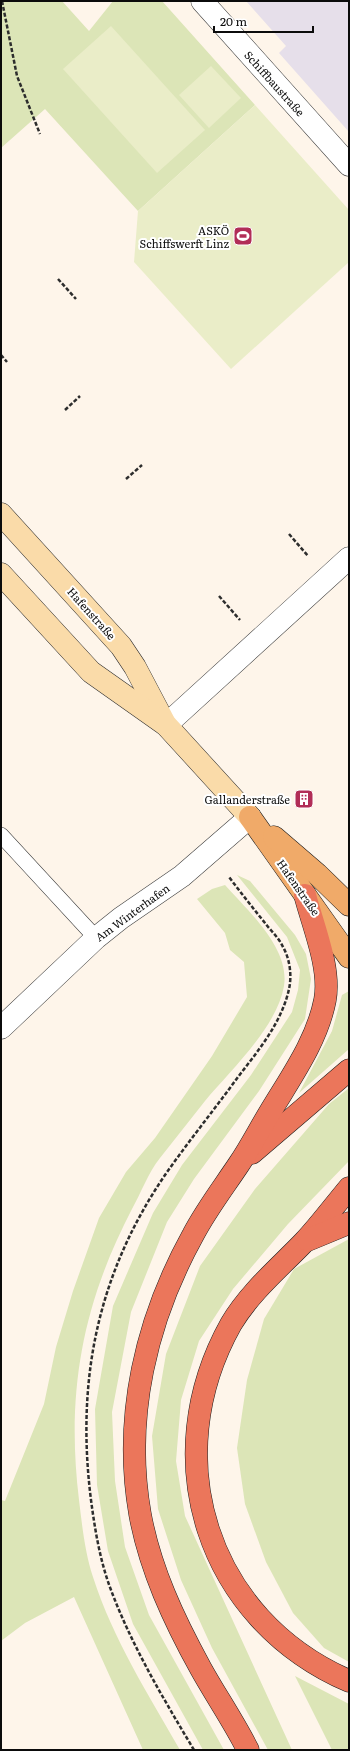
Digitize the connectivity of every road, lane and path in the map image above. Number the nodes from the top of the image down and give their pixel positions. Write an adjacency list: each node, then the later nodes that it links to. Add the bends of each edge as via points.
1 (2, 1): 3 (path, via 17,76)
2 (202, 1): 4 (street, Schiffbaustraße)
3 (40, 134)
4 (349, 165)
5 (58, 279): 6 (path)
6 (76, 299)
7 (1, 355): 8 (path)
8 (7, 362)
9 (80, 396): 10 (path)
10 (65, 410)
11 (142, 465): 12 (path)
12 (126, 479)
13 (1, 514): 20 (main road, Hafenstraße, via 121,646)
14 (289, 534): 15 (path)
15 (309, 558)
16 (349, 558): 20 (street)
17 (1, 574): 20 (main road, Hafenstraße, via 91,672)
18 (218, 596): 19 (path)
19 (240, 620)
20 (166, 725): 21 (main road, Hafenstraße)
21 (250, 817): 23 (main road, Hafenstraße); 24 (main road, Hafenstraße); 25 (street, Am Winterhafen, via 182,876)
22 (1, 835): 25 (lane)
23 (305, 895): 26 (main road, Hafenstraße); 29 (highway, via 324,964 325,999 313,1037)
24 (349, 905)
25 (96, 938): 27 (street, Am Winterhafen)
26 (349, 957)
27 (1, 1028)
28 (349, 1070): 29 (highway)
29 (239, 1164): 34 (highway, via 193,1234 165,1294 138,1386 134,1430 135,1472 140,1513 162,1591 202,1670)
30 (349, 1188): 32 (highway)
31 (349, 1223): 32 (highway)
32 (305, 1241): 33 (highway, via 252,1296 232,1322 218,1348 201,1402 196,1437 197,1472 201,1508 214,1548 234,1584 276,1634 303,1656)
33 (349, 1681)
34 (248, 1750)

